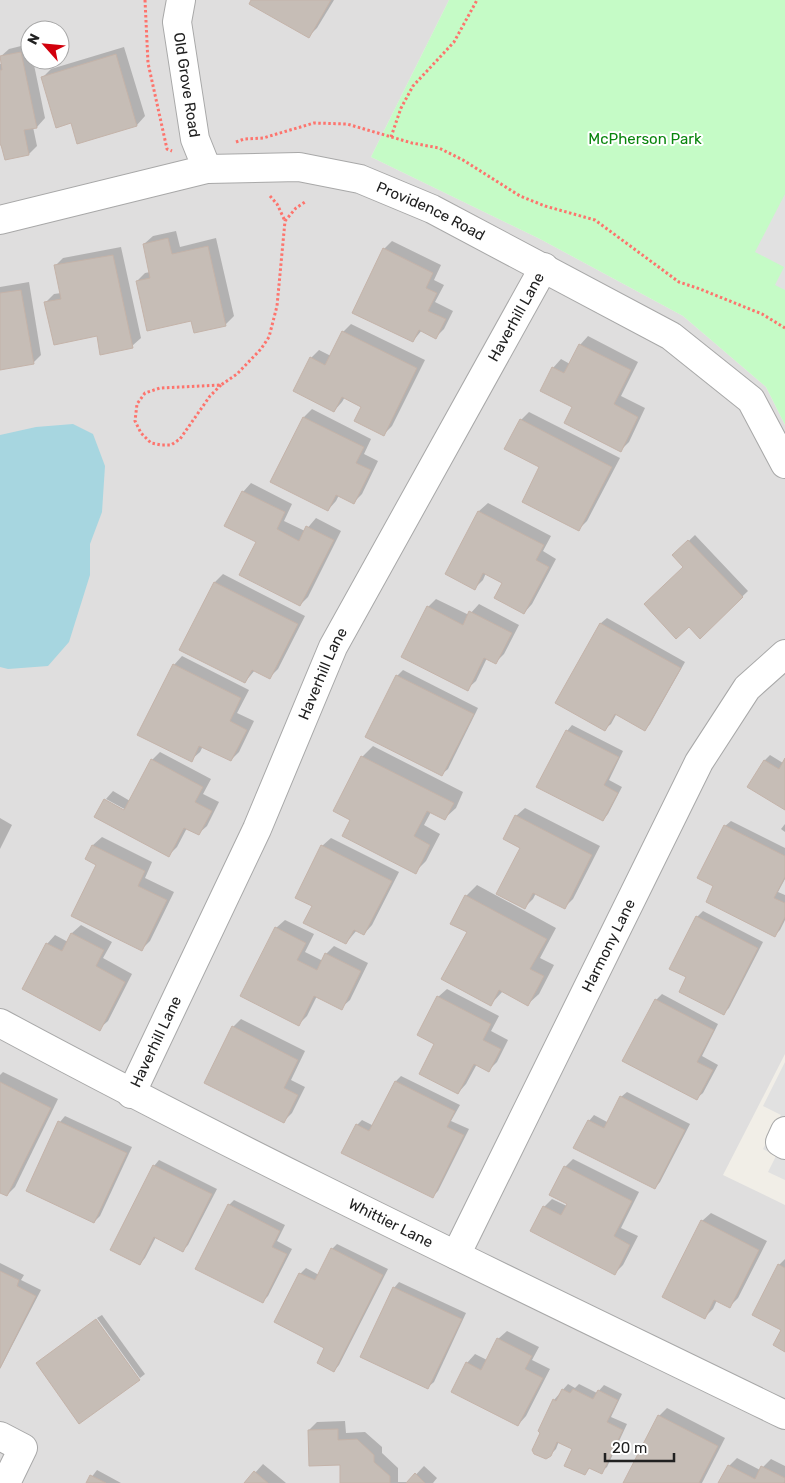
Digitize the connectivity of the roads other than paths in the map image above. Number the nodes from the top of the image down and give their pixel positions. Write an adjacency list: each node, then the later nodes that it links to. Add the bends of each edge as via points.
1 (181, 0): 2 (street, Old Grove Road, via 177,22 195,139)
2 (203, 159): 3 (street, Providence Road); 4 (street, Providence Road, via 298,167 360,179 432,209)
3 (0, 220)
4 (544, 267): 5 (street, Providence Road, via 671,336 751,400); 8 (street, Haverhill Lane, via 333,647 257,829)
5 (785, 464)
6 (785, 654): 11 (street, Harmony Lane, via 747,688 699,762)
7 (0, 1023): 8 (street, Whittier Lane)
8 (131, 1094): 11 (street, Whittier Lane)
9 (785, 1131): 10 (street, via 780,1142)
10 (785, 1144)
11 (456, 1255): 12 (street, Whittier Lane)
12 (785, 1415)
13 (0, 1436): 14 (street, via 23,1448)
14 (6, 1483)

